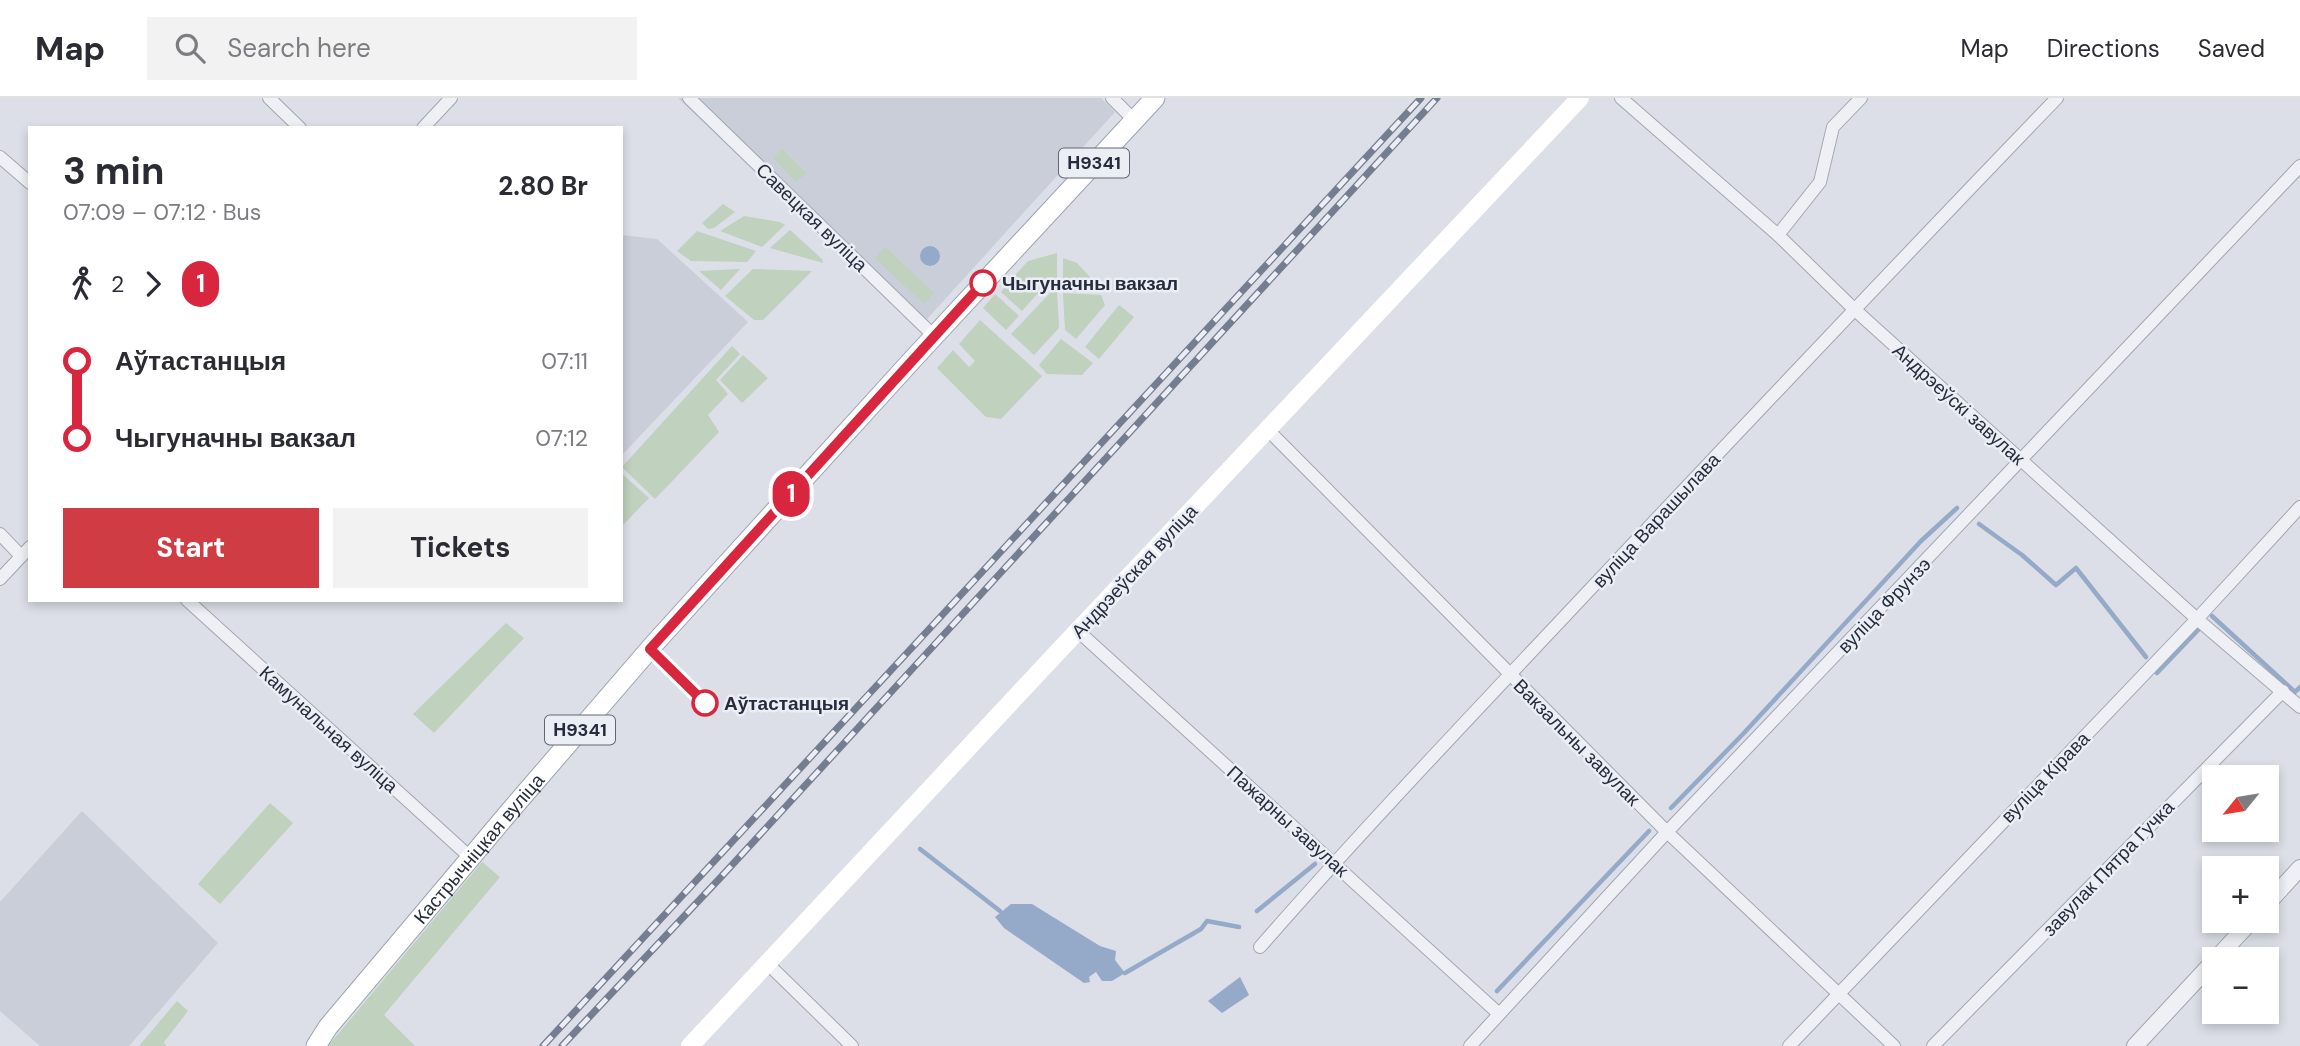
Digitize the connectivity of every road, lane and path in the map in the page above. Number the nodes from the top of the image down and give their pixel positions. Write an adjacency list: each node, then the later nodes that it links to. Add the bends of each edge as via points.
1 (268, 98): 11 (street)
2 (451, 98): 12 (street)
3 (689, 98): 18 (street, Савецкая вуліца)
4 (1112, 98): 10 (street)
5 (1154, 98): 10 (main road, Кастрычніцкая вуліца / Н9341)
6 (1580, 98): 19 (main road, Андрэеўская вуліца)
7 (1621, 98): 16 (street, Андрэеўскі завулак)
8 (1861, 98): 16 (street, via 1833,127 1820,182)
9 (2057, 98): 17 (street, вуліца Варашылава)
10 (1134, 120): 18 (main road, Кастрычніцкая вуліца / Н9341)
11 (298, 126)
12 (425, 126)
13 (0, 157): 15 (street)
14 (2300, 166): 20 (street, вуліца Фрунзэ)
15 (28, 181)
16 (1778, 235): 17 (street, Андрэеўскі завулак)
17 (1854, 309): 20 (street, Андрэеўскі завулак); 28 (street, вуліца Варашылава)
18 (934, 336): 32 (main road, Кастрычніцкая вуліца / Н9341, via 654,644)
19 (1268, 430): 27 (main road, Андрэеўская вуліца); 28 (street, Вакзальны завулак)
20 (2021, 461): 26 (street, Андрэеўскі завулак); 31 (street, вуліца Фрунзэ)
21 (2300, 507): 26 (street, вуліца Кірава)
22 (0, 534): 23 (street)
23 (25, 551): 24 (street)
24 (0, 579)
25 (189, 602): 32 (street, Камунальная вуліца)
26 (2197, 619): 29 (street, Андрэеўскі завулак); 41 (street, вуліца Кірава)
27 (1078, 631): 33 (street, Пажарны завулак); 39 (main road, Андрэеўская вуліца)
28 (1510, 675): 31 (street, Вакзальны завулак); 33 (street, вуліца Варашылава)
29 (2283, 691): 30 (street, Андрэеўскі завулак); 49 (street, завулак Пятра Гучка)
30 (2300, 707)
31 (1667, 832): 41 (street, Вакзальны завулак); 42 (street, вуліца Фрунзэ)
32 (471, 858): 43 (main road, Кастрычніцкая вуліца / Н9341)
33 (1334, 863): 37 (street, вуліца Варашылава); 42 (street, Пажарны завулак)
34 (2300, 869): 35 (street)
35 (2279, 891)
36 (2240, 933): 38 (street)
37 (1259, 947)
38 (2227, 947)
39 (768, 964): 44 (main road, Андрэеўская вуліца); 45 (street)
40 (2202, 974): 50 (street)
41 (1839, 993): 47 (street, вуліца Кірава); 48 (street, Вакзальны завулак)
42 (1498, 1013): 46 (street, вуліца Фрунзэ)
43 (316, 1046)
44 (690, 1046)
45 (852, 1046)
46 (1469, 1046)
47 (1789, 1046)
48 (1894, 1046)
49 (1933, 1046)
50 (2135, 1046)

